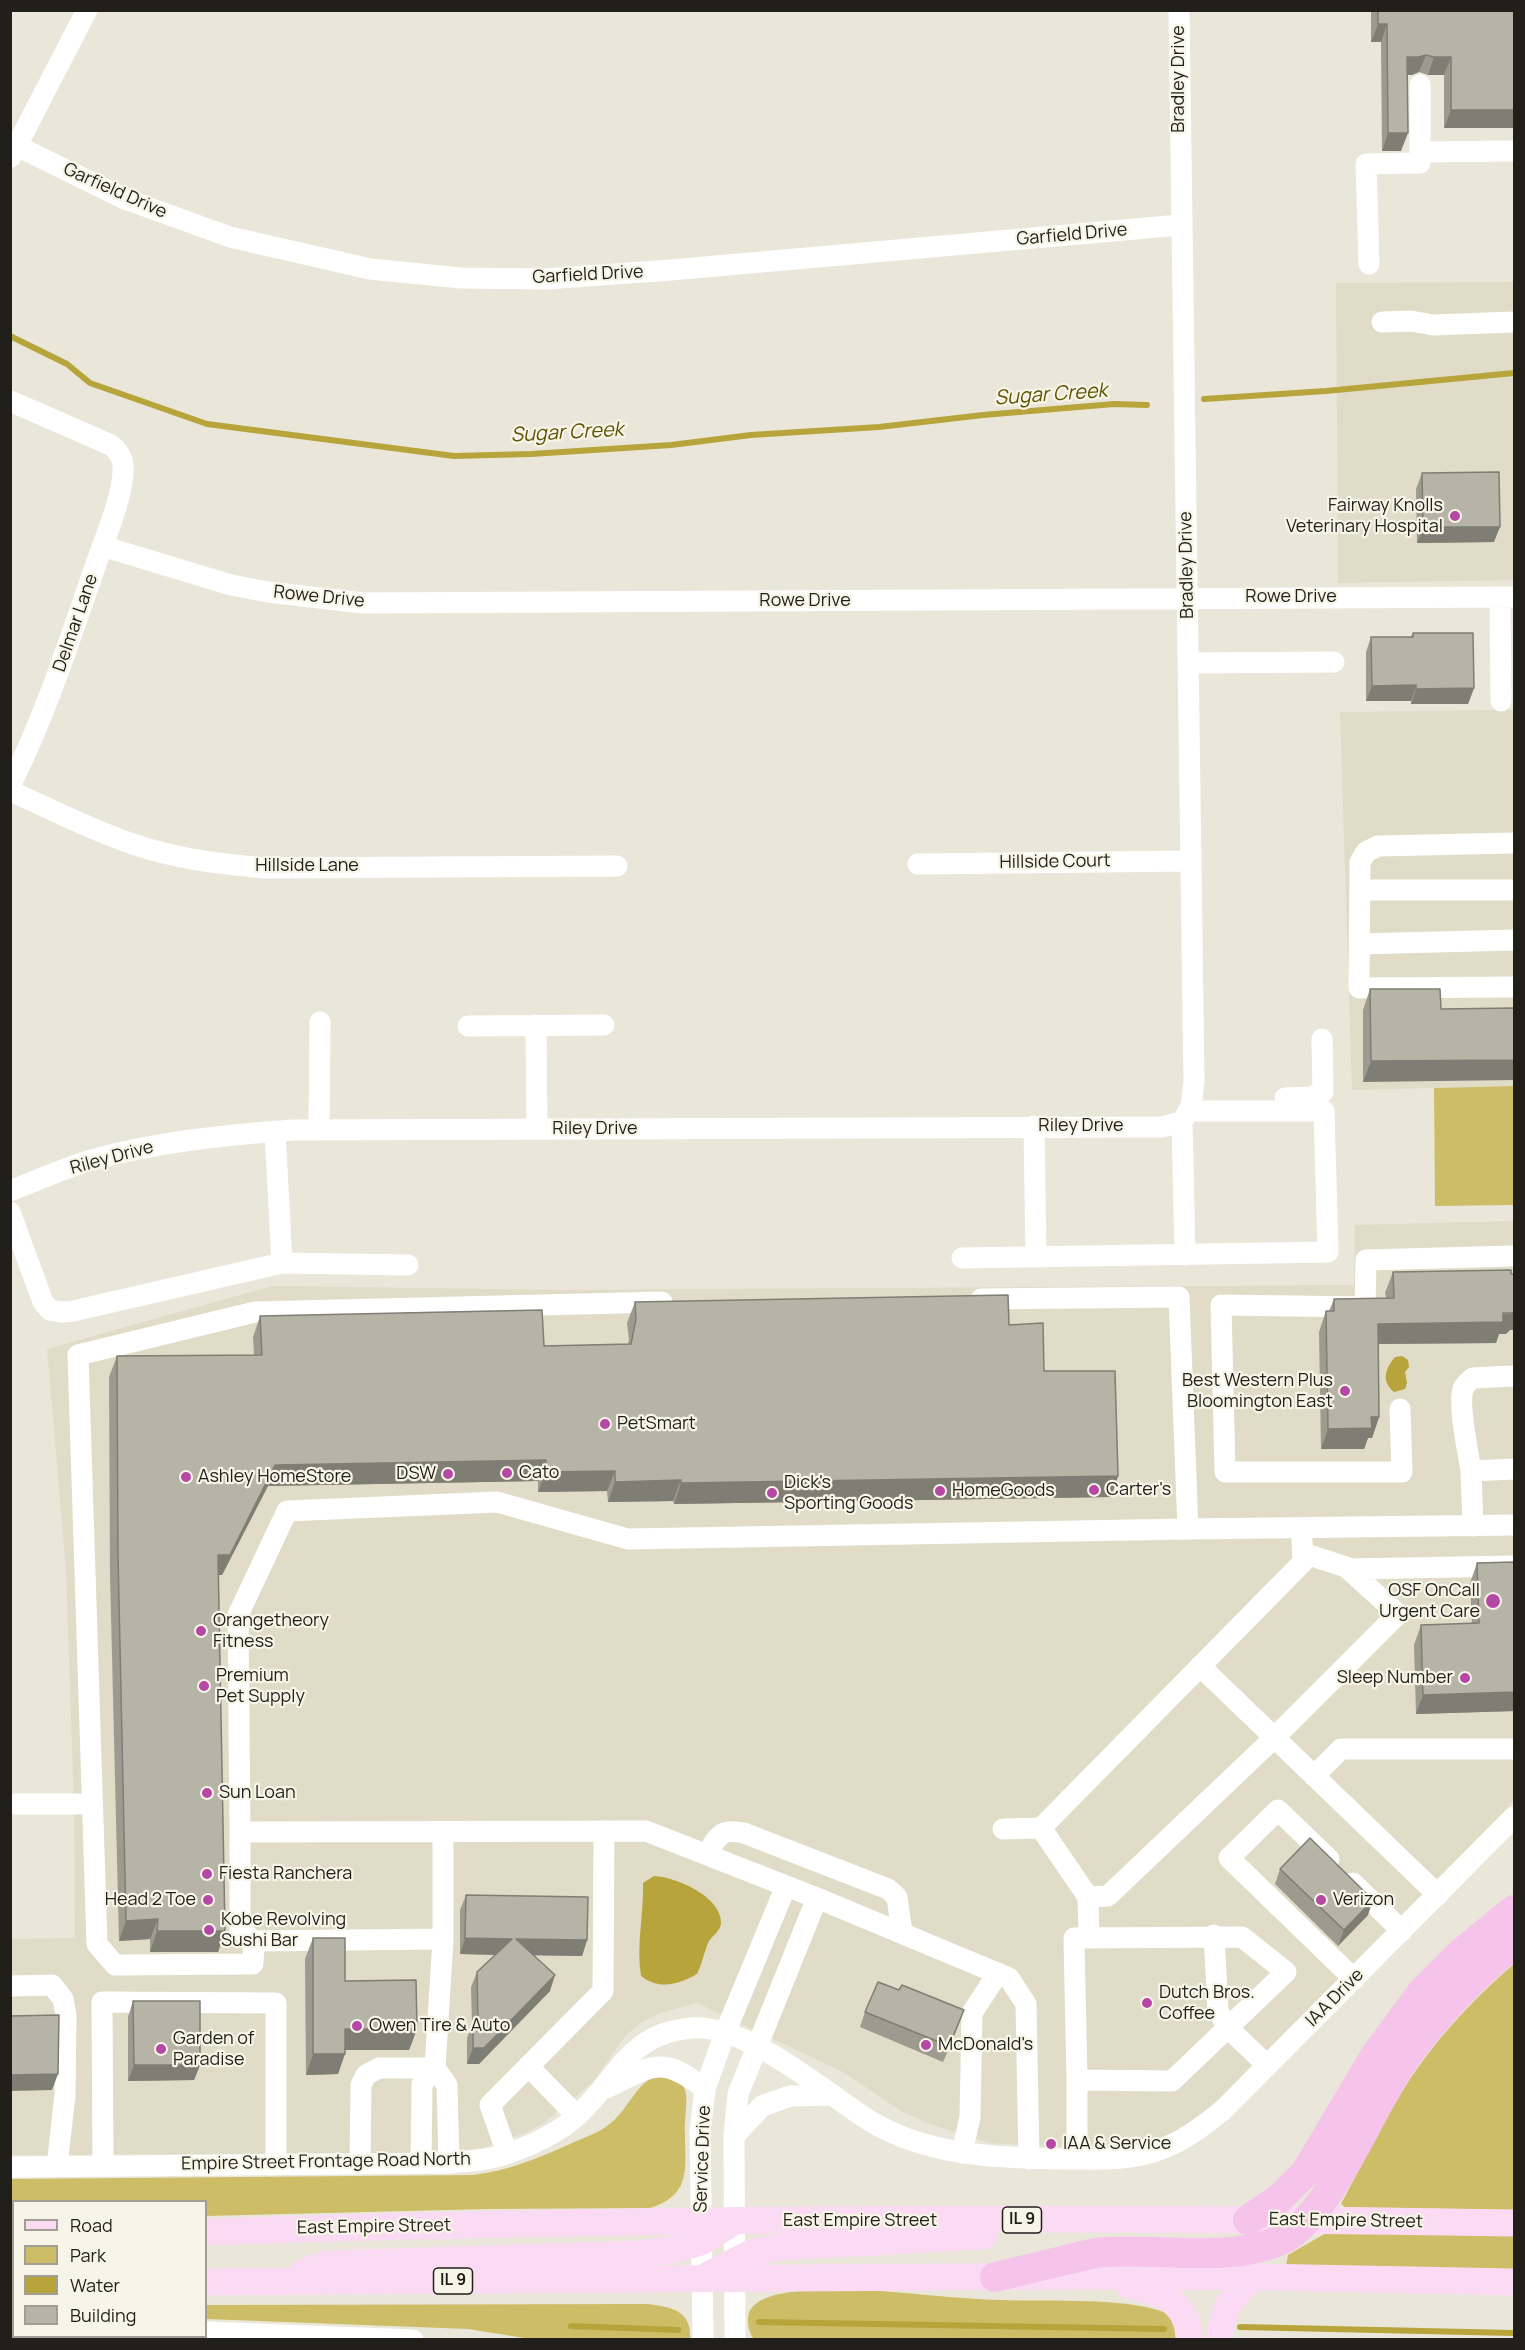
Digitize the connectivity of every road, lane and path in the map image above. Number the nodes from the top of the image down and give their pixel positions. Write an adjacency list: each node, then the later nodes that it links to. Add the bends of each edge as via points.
1 (87, 10): 5 (street)
2 (1179, 10): 7 (street, Bradley Drive)
3 (1420, 85): 6 (street)
4 (1515, 151): 6 (street)
5 (14, 152): 7 (street, Garfield Drive, via 124,199 230,237 370,269 461,278 546,279 671,270)
6 (1420, 152): 8 (street, via 1420,163 1366,164)
7 (1180, 225): 13 (street, Bradley Drive)
8 (1369, 264)
9 (1382, 322): 10 (street)
10 (1515, 322)
11 (10, 401): 12 (street, Delmar Lane, via 111,445 120,455 122,485)
12 (102, 546): 13 (street, Rowe Drive, via 231,585 363,603); 18 (street, Delmar Lane, via 35,737)
13 (1188, 597): 14 (street, Rowe Drive); 16 (street, Bradley Drive)
14 (1507, 597): 17 (street)
15 (1334, 662): 16 (street)
16 (1189, 663): 21 (street, Bradley Drive)
17 (1501, 700)
18 (10, 786)
19 (10, 790): 23 (street, Hillside Lane, via 135,845 225,864 265,868)
20 (1515, 843): 24 (street, via 1378,846 1366,852 1360,862)
21 (1191, 861): 22 (street, Hillside Court); 34 (street, Bradley Drive, via 1194,1082)
22 (918, 864)
23 (617, 866)
24 (1360, 890): 25 (street); 27 (street)
25 (1515, 890)
26 (1515, 940): 27 (street)
27 (1359, 944): 28 (street, via 1359,988)
28 (1515, 987)
29 (320, 1022): 37 (street)
30 (536, 1025): 31 (street); 32 (street); 36 (street)
31 (604, 1025)
32 (468, 1026)
33 (1322, 1039): 34 (street, via 1323,1092 1311,1097)
34 (1187, 1113): 35 (street, Riley Drive, via 1161,1127); 41 (street, Bradley Drive); 41 (street, via 1324,1111 1328,1252)
35 (1034, 1126): 36 (street, Riley Drive); 43 (street)
36 (537, 1129): 37 (street, Riley Drive)
37 (319, 1130): 38 (street, Riley Drive)
38 (275, 1131): 39 (street, Riley Drive, via 136,1149 85,1162); 45 (street)
39 (10, 1191)
40 (10, 1212): 45 (street, via 43,1302 50,1310 61,1312 113,1303)
41 (1185, 1255): 43 (street)
42 (1515, 1256): 50 (street, via 1366,1260 1365,1307 1221,1305 1225,1473 1402,1472)
43 (1036, 1257): 44 (street)
44 (962, 1258)
45 (282, 1263): 46 (street)
46 (408, 1265)
47 (967, 1299): 56 (street, via 1179,1298)
48 (684, 1302): 65 (street, via 255,1312 78,1356)
49 (1515, 1376): 52 (street, via 1473,1378 1464,1387 1463,1418)
50 (1400, 1409)
51 (1515, 1469): 52 (street)
52 (1471, 1470): 54 (street)
53 (1515, 1525): 54 (street)
54 (1473, 1526): 55 (street)
55 (1302, 1528): 56 (street); 57 (street)
56 (1188, 1529): 69 (street, via 628,1539 497,1502 287,1511 238,1615)
57 (1303, 1553): 59 (street); 60 (street, via 1303,1562)
58 (1515, 1566): 59 (street)
59 (1348, 1569): 61 (street, via 1398,1614)
60 (1200, 1666): 61 (street); 67 (street)
61 (1274, 1738): 63 (street); 75 (street, via 1108,1896)
62 (1515, 1749): 63 (street, via 1341,1749)
63 (1314, 1776): 74 (street)
64 (10, 1804): 65 (street)
65 (92, 1804): 83 (street, via 97,1944 115,1965 253,1964)
66 (1515, 1817): 74 (street, IAA Drive)
67 (1041, 1828): 68 (street); 75 (street)
68 (1003, 1829)
69 (240, 1832): 70 (street); 83 (street, via 240,1929)
70 (443, 1832): 71 (street); 82 (street)
71 (604, 1832): 72 (street, via 646,1832); 91 (street, via 603,1991)
72 (706, 1855): 73 (street); 79 (street, via 718,1835 730,1830 888,1889 897,1897)
73 (786, 1886): 76 (street); 89 (street, Service Drive)
74 (1438, 1895): 78 (street, IAA Drive)
75 (1088, 1897): 81 (street)
76 (817, 1898): 79 (street); 90 (street, Service Drive)
77 (1515, 1910): 113 (highway, via 1460,1954 1424,1991 1375,2055 1306,2172 1280,2199)
78 (1402, 1930): 86 (street, IAA Drive); 86 (street, via 1278,1810 1229,1858)
79 (902, 1933): 85 (street)
80 (1214, 1935): 81 (street); 88 (street, via 1218,2011); 88 (street, via 1242,1936 1286,1972)
81 (1089, 1938): 94 (street, via 1074,1938)
82 (443, 1939): 83 (street); 93 (street)
83 (254, 1941)
84 (1515, 1944): 114 (highway, via 1468,1985 1404,2060)
85 (998, 1973): 101 (street, via 972,2013 970,2116); 103 (street, via 1009,1978 1026,2004)
86 (1354, 1979): 92 (street, IAA Drive)
87 (10, 1986): 110 (street, via 52,1985 63,1998 65,2095)
88 (1228, 2028): 92 (street); 94 (street, via 1172,2081)
89 (725, 2033): 90 (street, Empire Street Frontage Road North); 95 (street, Empire Street Frontage Road North, via 694,2028 651,2038 622,2062); 96 (street, Service Drive)
90 (756, 2047): 97 (street, Empire Street Frontage Road North, via 778,2057); 99 (street, Service Drive, via 738,2094)
91 (528, 2066): 98 (street); 100 (street, via 490,2105)
92 (1267, 2066): 102 (street, IAA Drive, via 1199,2129 1175,2143)
93 (435, 2068): 105 (street, via 379,2068 366,2075 361,2085); 106 (street, via 422,2084); 107 (street, via 447,2085)
94 (1077, 2080): 104 (street)
95 (602, 2089): 96 (street, via 648,2067 670,2066 685,2072); 98 (street, Empire Street Frontage Road North)
96 (705, 2089): 117 (street, Service Drive, via 700,2132)
97 (833, 2095): 99 (street, via 790,2096 762,2106); 101 (street, Empire Street Frontage Road North, via 897,2134)
98 (577, 2116): 100 (street, Empire Street Frontage Road North)
99 (734, 2136): 115 (street, Service Drive)
100 (507, 2153): 107 (street, Empire Street Frontage Road North)
101 (962, 2153): 103 (street, Empire Street Frontage Road North)
102 (1138, 2155): 104 (street, Empire Street Frontage Road North)
103 (1029, 2159): 104 (street, Empire Street Frontage Road North)
104 (1077, 2159)
105 (360, 2163): 106 (street, Empire Street Frontage Road North); 108 (street, Empire Street Frontage Road North)
106 (421, 2163): 107 (street, Empire Street Frontage Road North)
107 (449, 2163)
108 (276, 2164): 109 (street, Empire Street Frontage Road North); 109 (street, via 276,2004 102,2002)
109 (103, 2165): 110 (street, Empire Street Frontage Road North)
110 (57, 2166): 111 (street, Empire Street Frontage Road North)
111 (10, 2167)
112 (1037, 2220): 113 (main road, East Empire Street / IL 9); 115 (main road, East Empire Street / IL 9); 119 (main road, via 1010,2235 782,2247 753,2252)
113 (1248, 2220): 114 (main road, East Empire Street / IL 9)
114 (1308, 2220): 116 (main road, East Empire Street / IL 9); 121 (highway, via 1293,2234 1260,2248 1230,2252 1103,2252)
115 (735, 2221): 117 (main road, East Empire Street / IL 9); 119 (street, Service Drive)
116 (1515, 2223)
117 (701, 2231): 118 (main road, East Empire Street / IL 9); 123 (street, Service Drive); 126 (main road, via 676,2249 638,2254 325,2264)
118 (207, 2232)
119 (735, 2269): 121 (main road, IL 9); 123 (main road, IL 9); 129 (street, Service Drive)
120 (1092, 2276): 121 (main road, IL 9); 122 (main road, IL 9); 133 (main road, via 1149,2290 1173,2302 1187,2319)
121 (994, 2277)
122 (1257, 2277): 125 (main road, IL 9); 134 (main road, via 1240,2289 1228,2305)
123 (701, 2278): 126 (main road, IL 9); 132 (street, Service Drive)
124 (207, 2282): 126 (main road, IL 9)
125 (1515, 2282)
126 (277, 2283)
127 (207, 2332): 128 (street)
128 (246, 2337): 130 (street)
129 (738, 2337)
130 (356, 2339): 131 (street)
131 (413, 2340)
132 (703, 2340)
133 (1189, 2340)
134 (1219, 2340)

